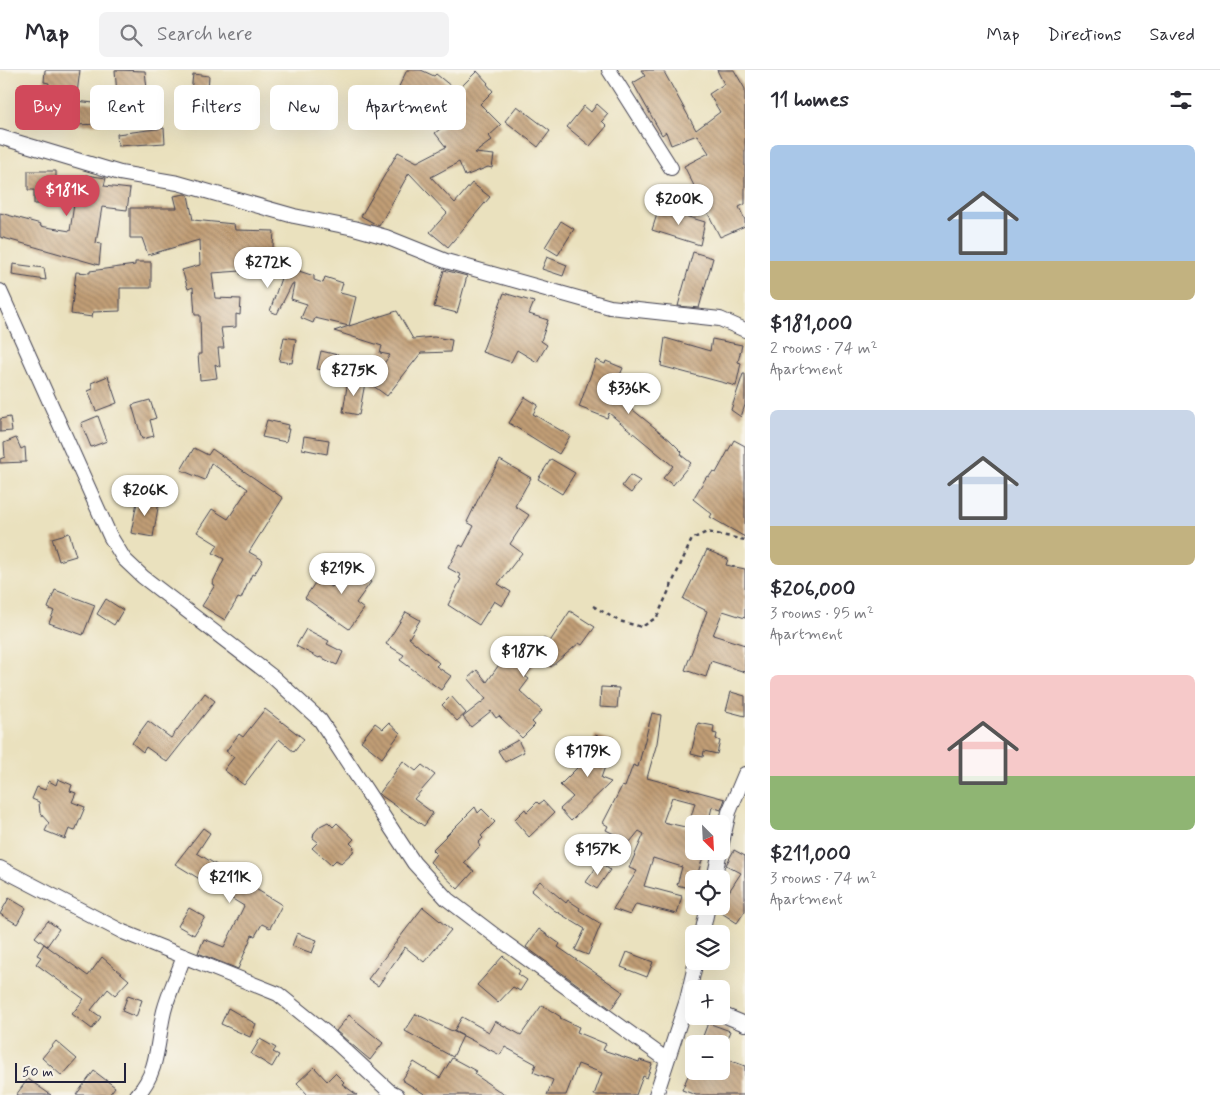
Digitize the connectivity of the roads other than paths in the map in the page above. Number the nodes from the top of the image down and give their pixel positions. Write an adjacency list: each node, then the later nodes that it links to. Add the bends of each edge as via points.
1 (609, 70): 3 (street)
2 (0, 137): 5 (street, via 120,173 178,183 294,216 354,228 446,261 610,308 720,319)
3 (671, 168)
4 (0, 291): 13 (street, via 110,536 124,559 273,677 320,720 414,863 447,899)
5 (745, 330)
6 (745, 774): 7 (street)
7 (728, 815)
8 (0, 868): 9 (street, via 123,932)
9 (184, 956): 14 (street, via 164,1010 155,1062 147,1085); 15 (street, via 278,994)
10 (685, 1014): 13 (street)
11 (730, 1018): 12 (street)
12 (745, 1024)
13 (667, 1060): 16 (street)
14 (137, 1095)
15 (398, 1095)
16 (656, 1095)

